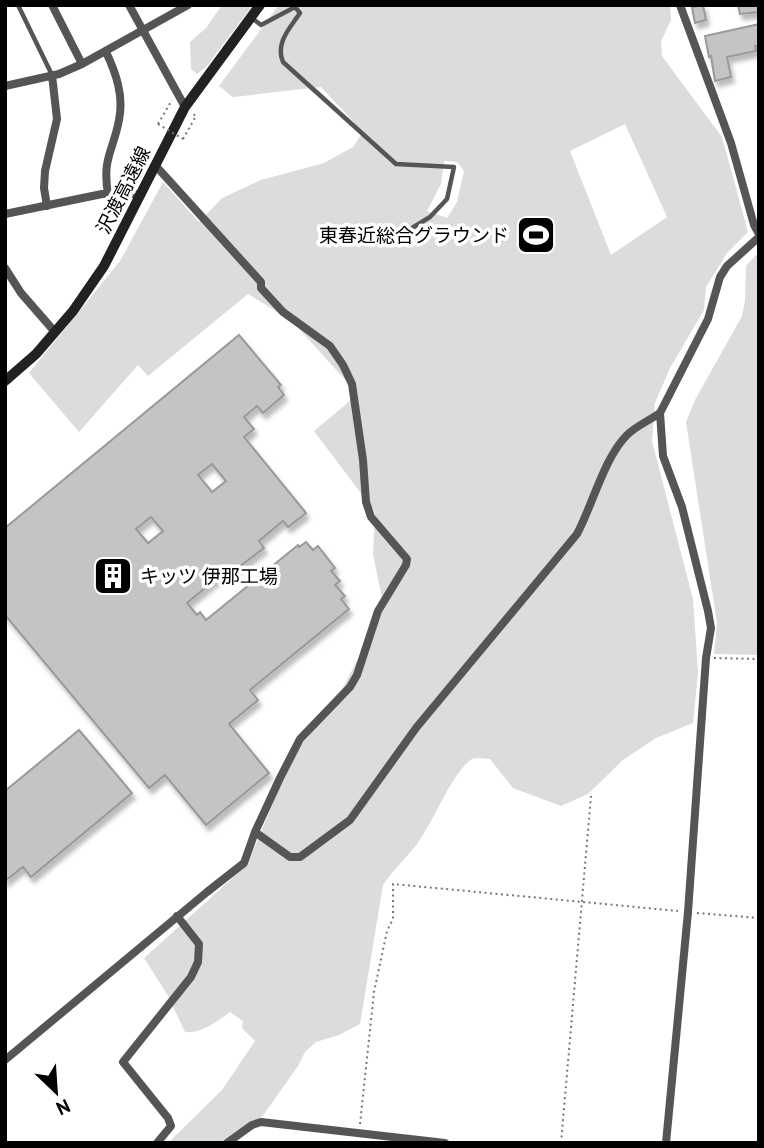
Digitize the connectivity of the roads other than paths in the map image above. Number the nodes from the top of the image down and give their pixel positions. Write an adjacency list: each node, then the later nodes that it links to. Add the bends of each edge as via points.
1 (18, 5): 11 (lane)
2 (52, 5): 10 (street)
3 (129, 5): 8 (street)
4 (188, 5): 8 (street)
5 (260, 5): 7 (main road, 沢渡高遠線)
6 (680, 5): 20 (street)
7 (252, 18): 13 (main road, 沢渡高遠線); 19 (lane, via 261,25 295,7 300,13 280,45 282,62 396,164 454,167 447,199)
8 (143, 31): 9 (street); 13 (street)
9 (106, 52): 10 (street); 15 (street, via 119,88 120,117 109,148)
10 (82, 64): 11 (street)
11 (52, 75): 12 (street); 17 (street, via 57,119 44,188)
12 (5, 86)
13 (189, 111): 14 (main road, 沢渡高遠線)
14 (155, 165): 16 (main road, 沢渡高遠線); 25 (street, via 283,312 330,346 343,365 352,384 366,502 371,517 407,559 378,611 358,675 300,739)
15 (108, 194): 16 (street); 17 (street)
16 (140, 194): 22 (main road, 沢渡高遠線, via 104,266)
17 (47, 205): 18 (street)
18 (5, 214)
19 (412, 228)
20 (759, 235): 24 (street, via 720,277 708,319)
21 (5, 268): 22 (street)
22 (55, 332): 23 (main road, 沢渡高遠線)
23 (5, 381)
24 (660, 413): 25 (street, via 629,434 613,453 577,534 416,728 350,820 300,857 290,857); 31 (street, via 663,456 682,507 711,628)
25 (255, 832): 26 (street, via 244,863)
26 (177, 916): 27 (street); 28 (street, via 199,944 198,962 122,1062 168,1118 171,1126)
27 (5, 1060)
28 (157, 1143)
29 (227, 1143): 30 (street, via 261,1122)
30 (445, 1143)
31 (666, 1143)

